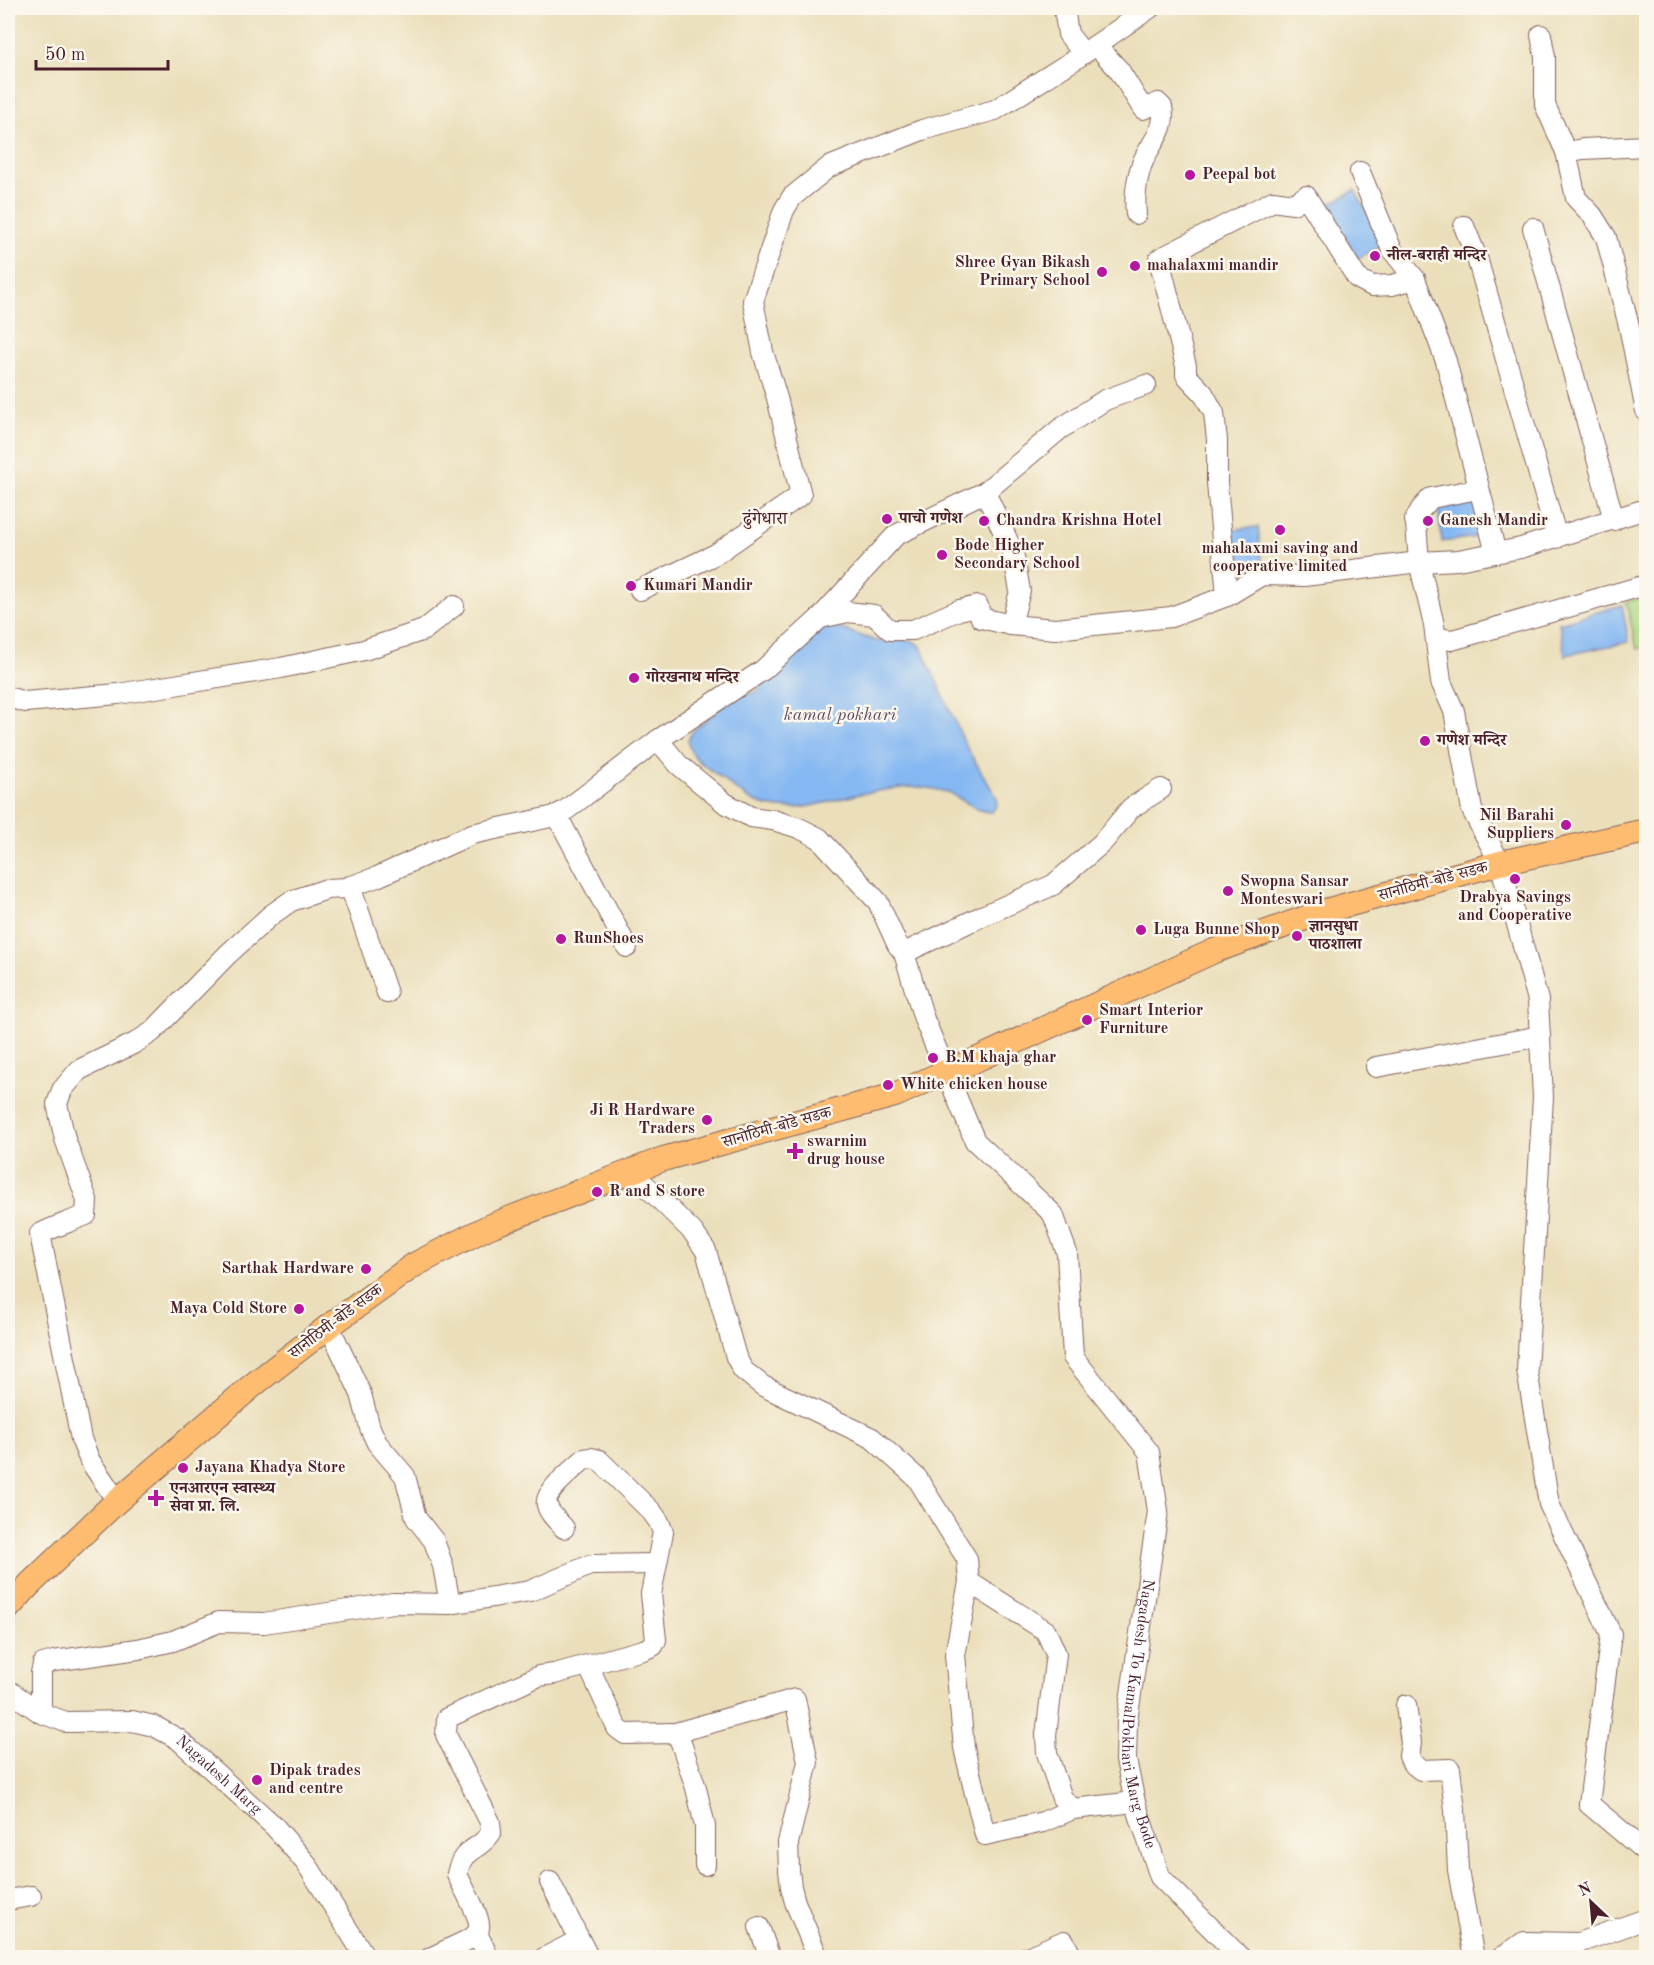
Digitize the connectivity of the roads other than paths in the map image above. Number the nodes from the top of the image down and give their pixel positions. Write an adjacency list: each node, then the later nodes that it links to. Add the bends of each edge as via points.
1 (1064, 8): 4 (street, via 1068,34)
2 (1150, 8): 4 (street)
3 (1540, 34): 6 (street, via 1545,57 1545,105)
4 (1090, 49): 8 (street, via 1119,70 1143,109 1158,104 1162,107 1161,130 1140,173); 22 (street, via 995,110 922,130 829,167 792,196 783,210 753,301 801,495 716,554)
5 (1647, 146): 6 (street)
6 (1566, 152): 13 (street, via 1576,198 1606,237)
7 (1360, 172): 11 (street, via 1392,250)
8 (1136, 214)
9 (1464, 226): 18 (street, via 1477,258)
10 (1533, 228): 17 (street)
11 (1415, 279): 14 (street, via 1446,361); 23 (street, via 1372,286 1357,278 1306,196 1293,204 1273,201 1159,259 1186,375 1203,393 1214,413)
12 (1146, 385): 15 (street, via 1105,400 1060,429)
13 (1647, 411)
14 (1478, 489): 19 (street); 20 (street, via 1431,498 1421,508 1415,520)
15 (985, 492): 25 (street, via 896,535); 26 (street, via 1013,552 1020,591)
16 (1647, 510): 17 (street)
17 (1614, 520): 18 (street)
18 (1557, 538): 19 (street)
19 (1496, 553): 20 (street)
20 (1419, 562): 23 (street, via 1304,576 1262,575); 27 (street)
21 (1647, 585): 27 (street, via 1452,640)
22 (640, 590)
23 (1227, 596): 26 (street, via 1172,617 1054,629)
24 (454, 606): 28 (street, via 424,630 364,650 281,668 118,694 25,702)
25 (820, 618): 26 (street, via 848,612 874,615 890,630 913,630 978,606 981,618); 29 (street, via 763,670)
26 (1011, 625)
27 (1436, 638): 33 (street, via 1441,682 1454,711 1472,810)
28 (8, 698)
29 (658, 740): 31 (street); 36 (street, Nagadesh To KamalPokhari Marg Bode, via 679,765 726,804 751,817 799,828 819,838 878,902)
30 (1161, 789): 36 (street, via 1131,807 1102,843 1053,885)
31 (555, 816): 34 (street, via 472,834); 35 (street)
32 (1647, 831): 33 (main road, सानोठिमी-बोडे सडक)
33 (1500, 863): 38 (street, via 1538,1000); 40 (main road, सानोठिमी-बोडे सडक, via 1325,911 1214,951)
34 (350, 886): 37 (street); 43 (street, via 307,895 271,915 152,1032 79,1070 62,1090 57,1104 87,1200 86,1215 40,1233 81,1439 90,1461)
35 (627, 947)
36 (904, 953): 40 (street, Nagadesh To KamalPokhari Marg Bode)
37 (387, 993)
38 (1540, 1036): 39 (street); 56 (street, via 1543,1097 1527,1370 1549,1504 1611,1634 1589,1804)
39 (1376, 1067)
40 (945, 1072): 41 (main road, सानोठिमी-बोडे सडक, via 895,1095 663,1159); 54 (street, Nagadesh To KamalPokhari Marg Bode, via 975,1141 1053,1215 1067,1253 1073,1357 1149,1452 1158,1511 1127,1721 1126,1760)
41 (632, 1172): 42 (main road, सानोठिमी-बोडे सडक, via 477,1232 414,1265); 46 (street, via 693,1232 706,1251 743,1370 763,1386 872,1438 917,1478 967,1559)
42 (329, 1326): 43 (main road, सानोठिमी-बोडे सडक, via 253,1384); 47 (street, via 362,1394 373,1435 405,1476 416,1518 434,1541)
43 (117, 1501): 48 (main road, सानोठिमी-बोडे सडक)
44 (564, 1528): 45 (street, via 550,1513 547,1495 584,1459 599,1460 659,1522 663,1532)
45 (656, 1564): 47 (street, via 590,1565 530,1591); 49 (street, via 651,1594 656,1634 653,1646)
46 (969, 1582): 55 (street, via 1046,1631 1056,1654 1047,1753 1062,1798); 55 (street, via 955,1655 964,1748 985,1835 1043,1822)
47 (450, 1604): 52 (street, via 393,1603 264,1623 219,1622 173,1641 54,1660 44,1664 41,1673)
48 (8, 1608)
49 (588, 1665): 53 (street, via 617,1728 625,1734); 63 (street, via 539,1676 447,1718 446,1735 490,1822 491,1833 463,1856 457,1874 477,1917)
50 (8, 1690): 52 (street, Nagadesh Marg)
51 (1406, 1705): 75 (street, via 1412,1763 1421,1770 1450,1769 1458,1870)
52 (41, 1713): 65 (street, Nagadesh Marg, via 66,1722 132,1721 154,1726 178,1739 274,1826 306,1863)
53 (675, 1733): 57 (street, via 696,1788 705,1826); 71 (street, via 795,1699 808,1762 788,1843 790,1887)
54 (1135, 1802): 55 (street); 74 (street, Nagadesh To KamalPokhari Marg Bode, via 1160,1877)
55 (1073, 1809)
56 (1647, 1852)
57 (705, 1864)
58 (550, 1882): 64 (street)
59 (31, 1896): 60 (street)
60 (8, 1900)
61 (1647, 1919): 76 (street, via 1578,1943 1524,1942)
62 (759, 1927): 70 (street)
63 (477, 1933): 66 (street); 67 (street)
64 (579, 1940): 68 (street); 69 (street)
65 (366, 1958)
66 (430, 1958)
67 (489, 1958)
68 (544, 1958)
69 (590, 1958)
70 (770, 1958)
71 (818, 1958)
72 (1026, 1958): 73 (street, via 1064,1941)
73 (1071, 1958)
74 (1241, 1958)
75 (1474, 1958)
76 (1501, 1958)

